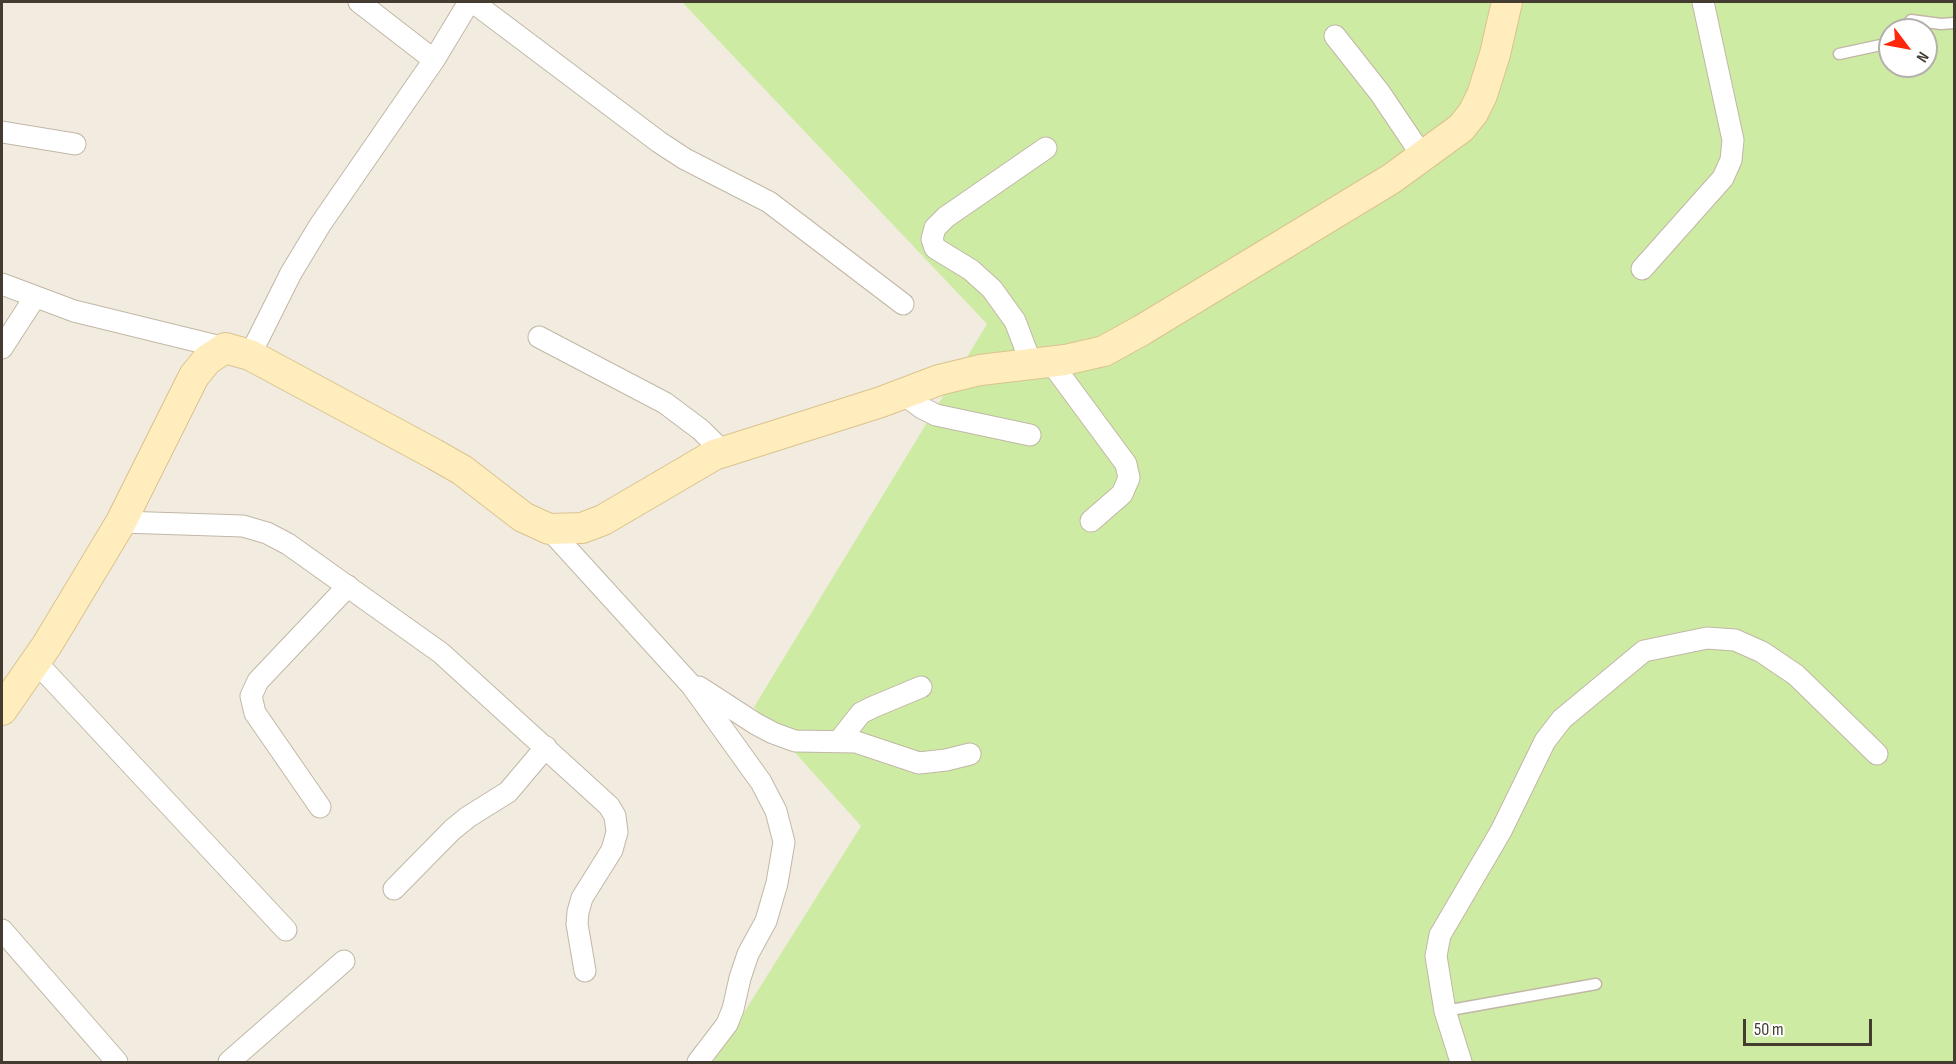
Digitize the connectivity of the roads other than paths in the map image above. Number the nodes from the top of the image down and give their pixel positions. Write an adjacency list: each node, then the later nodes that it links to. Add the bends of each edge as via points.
1 (359, 2): 10 (street)
2 (472, 2): 10 (street); 18 (street, via 659,142 769,201)
3 (1507, 2): 14 (street, via 1495,54 1473,113 1461,128)
4 (1703, 2): 15 (street, via 1733,140 1731,160 1723,178)
5 (1954, 23): 6 (lane)
6 (1938, 24)
7 (1335, 36): 14 (street)
8 (1878, 46): 9 (lane)
9 (1839, 54)
10 (434, 60): 21 (street)
11 (2, 132): 12 (street)
12 (75, 144)
13 (1046, 148): 22 (street, via 946,217 935,228 932,239 935,248 971,270 992,289)
14 (1423, 157): 22 (street, via 1104,351)
15 (1642, 269)
16 (2, 284): 17 (street)
17 (35, 297): 20 (street); 21 (street, via 74,311)
18 (903, 304)
19 (539, 337): 25 (street, via 665,403)
20 (2, 348)
21 (238, 352): 27 (street, via 207,360 194,376); 28 (street, via 462,470 523,517)
22 (1040, 362): 23 (street, via 980,370); 26 (street, via 1126,464 1129,478 1122,494)
23 (903, 394): 24 (street, via 936,415); 25 (street)
24 (1030, 435)
25 (723, 452): 28 (street, via 603,520 582,528)
26 (1091, 521)
27 (122, 522): 29 (street, via 243,526 288,544); 30 (street)
28 (549, 529): 31 (street)
29 (348, 586): 35 (street, via 441,653); 38 (street, via 258,681 251,696 255,713)
30 (36, 662): 33 (street); 41 (street)
31 (686, 679): 34 (street, via 773,733 795,741); 48 (street, via 761,782 776,811 784,842 777,884 748,954 733,1009 723,1031)
32 (921, 687): 34 (street, via 861,713)
33 (2, 710)
34 (839, 741): 36 (street, via 871,746 918,763)
35 (546, 747): 39 (street, via 508,792 452,830); 43 (street, via 615,816 617,832 612,850 582,898 578,912)
36 (970, 754)
37 (1877, 754): 45 (street, via 1796,675 1762,652 1735,640 1707,638 1644,651 1562,719 1545,741 1501,831 1440,936 1436,957)
38 (320, 807)
39 (394, 889)
40 (2, 930): 46 (street)
41 (286, 930)
42 (344, 961): 47 (street)
43 (585, 971)
44 (1596, 984): 45 (lane)
45 (1445, 1011): 49 (street)
46 (117, 1062)
47 (229, 1062)
48 (698, 1062)
49 (1461, 1062)

